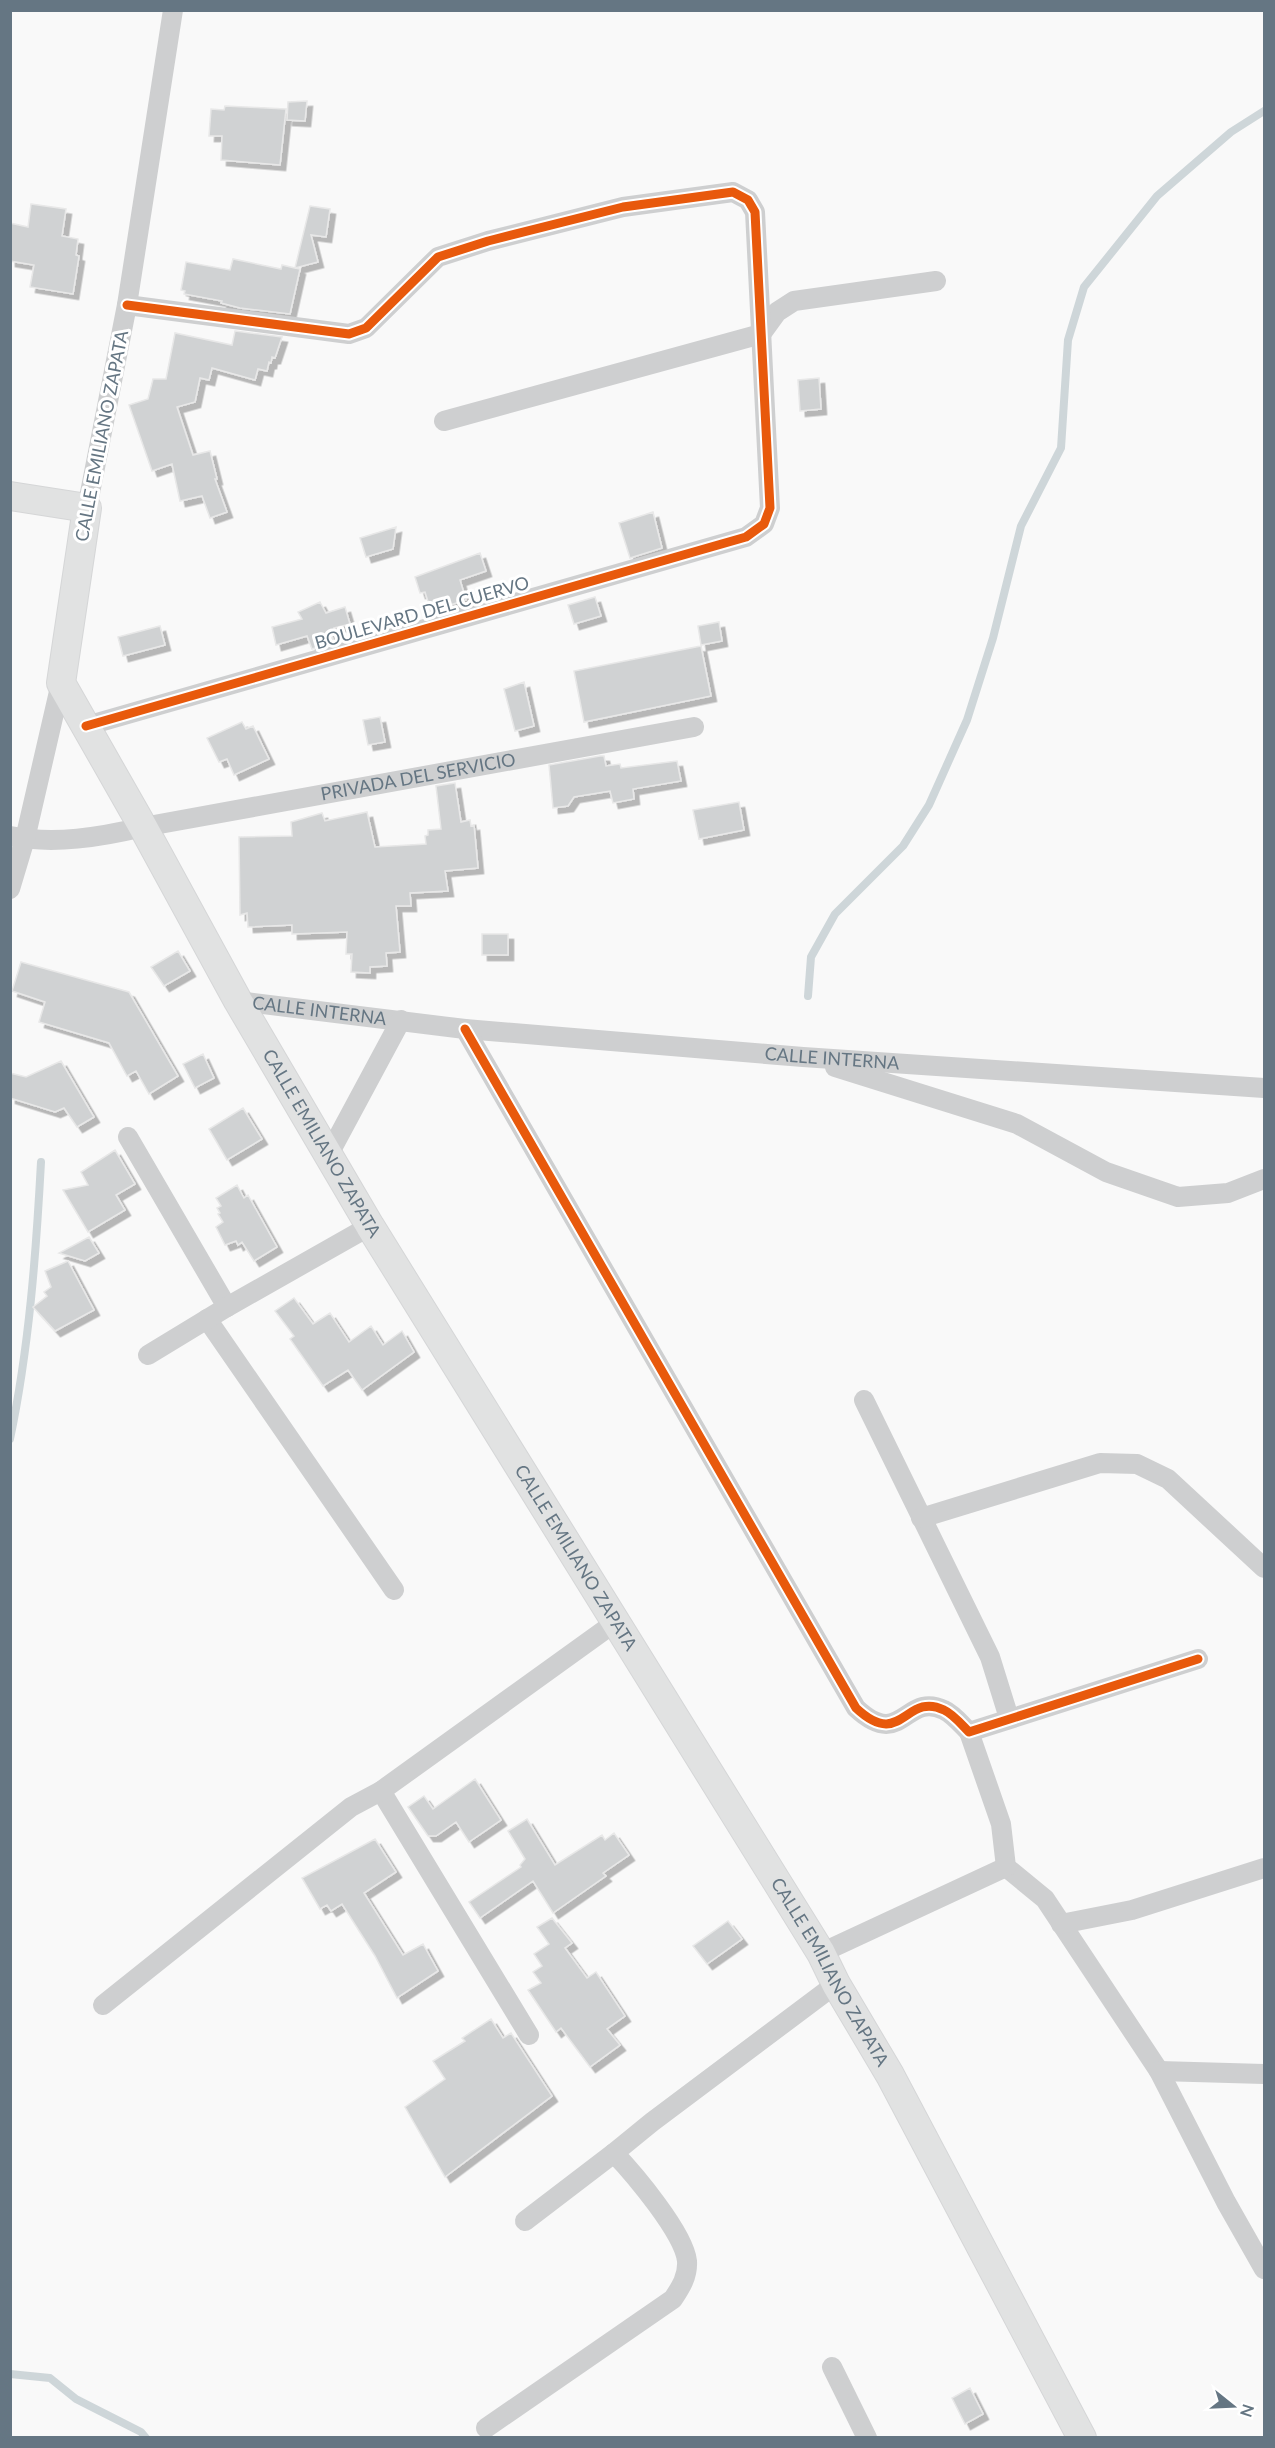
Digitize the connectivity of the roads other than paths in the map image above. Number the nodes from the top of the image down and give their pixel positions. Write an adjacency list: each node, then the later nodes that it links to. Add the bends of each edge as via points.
1 (173, 10): 3 (street, CALLE EMILIANO ZAPATA)
2 (936, 281): 4 (street, via 794,301 777,312)
3 (127, 305): 4 (street, via 349,334 366,328 438,256 623,207 733,192 748,200 755,213); 7 (street, CALLE EMILIANO ZAPATA)
4 (761, 334): 5 (street); 9 (street, BOULEVARD DEL CUERVO, via 770,508 764,524 746,537)
5 (444, 421)
6 (10, 496): 7 (main road)
7 (87, 508): 8 (main road, CALLE EMILIANO ZAPATA)
8 (61, 683): 9 (main road, CALLE EMILIANO ZAPATA); 12 (street, CALLE EMILIANO ZAPATA)
9 (86, 726): 11 (main road, CALLE EMILIANO ZAPATA)
10 (694, 727): 11 (street, PRIVADA DEL SERVICIO)
11 (143, 827): 12 (street, PRIVADA DEL SERVICIO, via 99,837); 14 (main road, CALLE EMILIANO ZAPATA)
12 (18, 838): 13 (street, CALLE EMILIANO ZAPATA)
13 (10, 889)
14 (238, 1000): 15 (street, CALLE INTERNA); 20 (main road, CALLE EMILIANO ZAPATA)
15 (401, 1020): 16 (street, CALLE INTERNA); 20 (street, CALLE INTERNA)
16 (465, 1029): 17 (street, CALLE INTERNA); 33 (street, via 856,1708 880,1725 896,1724 917,1708 944,1710)
17 (803, 1057): 18 (street, CALLE INTERNA); 21 (street, via 1017,1124 1106,1172 1178,1197 1228,1193)
18 (1264, 1088)
19 (128, 1137): 23 (street)
20 (328, 1154): 22 (main road, CALLE EMILIANO ZAPATA)
21 (1264, 1179)
22 (370, 1226): 23 (street); 30 (main road, CALLE EMILIANO ZAPATA)
23 (227, 1307): 24 (street)
24 (207, 1319): 25 (street); 29 (street)
25 (148, 1355)
26 (864, 1400): 27 (street)
27 (921, 1518): 28 (street, via 1100,1463 1137,1464 1168,1479); 32 (street, via 990,1657)
28 (1264, 1568)
29 (394, 1590)
30 (617, 1621): 34 (street); 38 (main road, CALLE EMILIANO ZAPATA)
31 (1198, 1659): 32 (street)
32 (1009, 1718): 33 (street)
33 (969, 1732): 35 (street, via 1001,1824)
34 (381, 1791): 40 (street, via 351,1807); 41 (street)
35 (1006, 1867): 37 (street, via 1045,1899); 38 (street)
36 (1264, 1868): 37 (street, via 1132,1910)
37 (1061, 1924): 42 (street)
38 (821, 1953): 39 (main road, CALLE EMILIANO ZAPATA)
39 (836, 1984): 44 (street); 50 (main road, CALLE EMILIANO ZAPATA, via 890,2074)
40 (102, 2005)
41 (529, 2035)
42 (1159, 2071): 43 (street); 46 (street)
43 (1264, 2074)
44 (614, 2153): 45 (street); 48 (street, via 636,2176 683,2245 687,2261 684,2282 673,2299)
45 (525, 2221)
46 (1264, 2269)
47 (832, 2367): 49 (street)
48 (486, 2428)
49 (867, 2438)
50 (1082, 2438)

